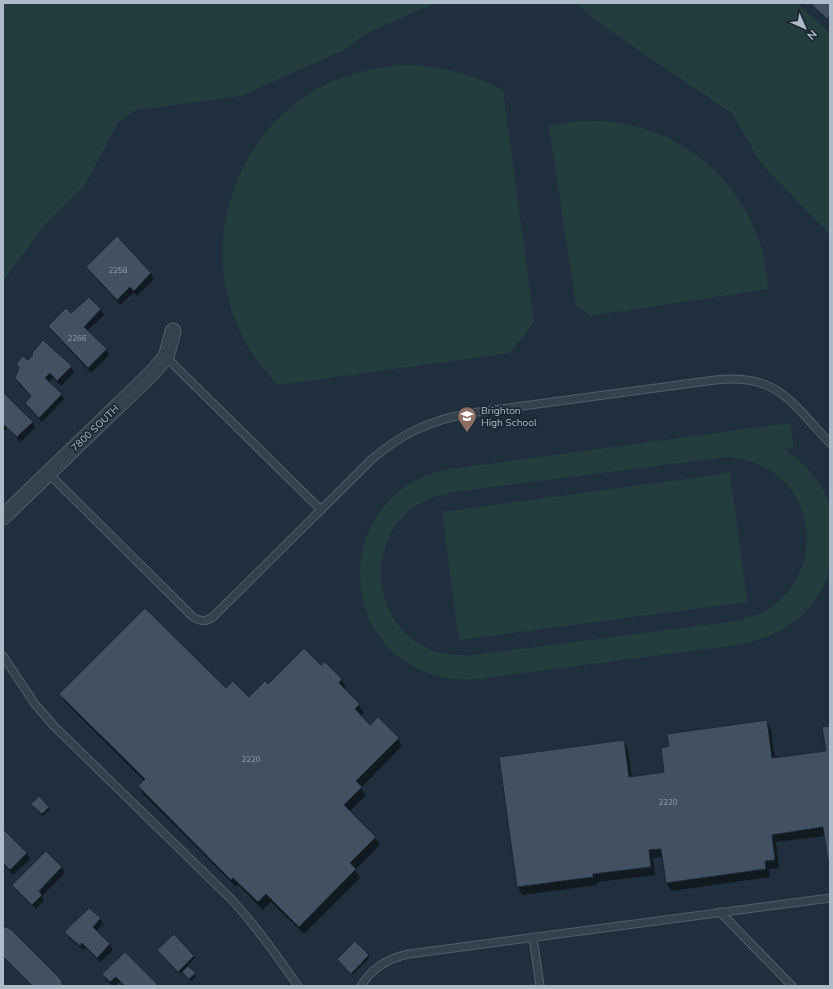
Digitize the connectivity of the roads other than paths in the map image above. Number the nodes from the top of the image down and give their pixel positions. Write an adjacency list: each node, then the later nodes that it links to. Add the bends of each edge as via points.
1 (173, 331): 2 (street, 7800 SOUTH)
2 (166, 357): 4 (street, 7800 SOUTH); 5 (lane)
3 (830, 443): 5 (lane, via 788,398 771,386 737,378 715,380 471,413 437,420 386,447)
4 (48, 474): 5 (lane, via 193,617 203,621 214,616); 6 (street, 7800 SOUTH)
5 (320, 510)
6 (3, 518)
7 (3, 656): 13 (lane, via 46,717 247,916)
8 (830, 898): 9 (lane)
9 (720, 912): 10 (lane); 16 (lane)
10 (533, 937): 14 (lane, via 398,956 380,965); 15 (lane)
11 (3, 939): 12 (street)
12 (50, 986)
13 (298, 986)
14 (361, 986)
15 (540, 986)
16 (792, 986)

